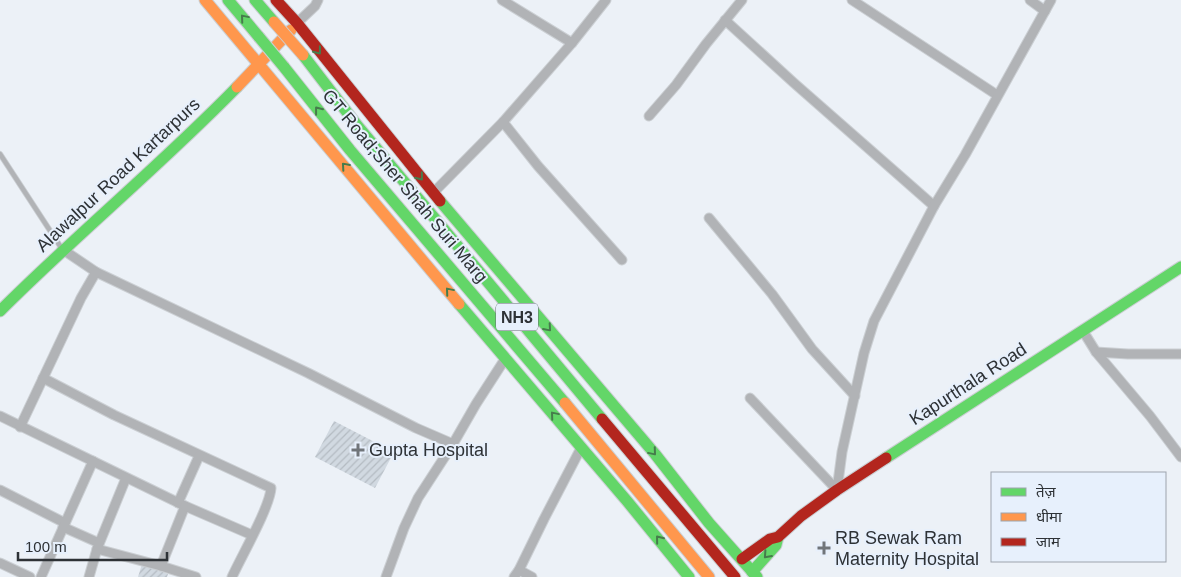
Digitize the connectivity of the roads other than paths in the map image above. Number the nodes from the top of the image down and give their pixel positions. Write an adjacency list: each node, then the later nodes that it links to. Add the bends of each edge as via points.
1 (205, 0): 16 (main road)
2 (228, 0): 64 (main road, GT Road;Sher Shah Suri Marg / NH3, one-way to 2, bridge)
3 (254, 0): 65 (main road, GT Road;Sher Shah Suri Marg / NH3, bridge, via 303,54 356,124)
4 (276, 0): 14 (main road)
5 (318, 0): 14 (street)
6 (502, 0): 15 (street)
7 (742, 0): 13 (street)
8 (852, 0): 17 (street)
9 (1030, 0): 12 (street)
10 (1051, 0): 12 (street)
11 (601, 2): 15 (street)
12 (1045, 10): 17 (street)
13 (725, 20): 18 (street); 22 (street)
14 (297, 23): 16 (main road, Alawalpur Road Kartarpurs); 21 (main road, one-way to 21)
15 (572, 43): 19 (street)
16 (259, 64): 24 (main road, Alawalpur Road Kartarpurs, via 180,143); 32 (main road, one-way to 16)
17 (996, 95): 22 (street)
18 (649, 116)
19 (503, 122): 21 (street); 25 (street)
20 (0, 154): 24 (lane)
21 (433, 193): 51 (main road, one-way to 51)
22 (934, 206): 34 (street, via 874,321)
23 (709, 218): 34 (street, via 812,349)
24 (62, 249): 27 (street); 28 (main road, Alawalpur Road Kartarpurs)
25 (622, 260)
26 (1181, 267): 29 (main road, Kapurthala Road)
27 (96, 272): 33 (street, via 80,298); 38 (street)
28 (0, 311)
29 (1083, 331): 30 (street); 45 (main road, Kapurthala Road)
30 (1096, 352): 31 (street); 41 (street)
31 (1181, 354)
32 (505, 359): 38 (street); 39 (main road, one-way to 32)
33 (43, 378): 37 (street); 40 (street)
34 (855, 396): 45 (street)
35 (750, 398): 45 (street)
36 (0, 416): 37 (street)
37 (20, 427): 42 (street)
38 (453, 444): 61 (street, via 412,509)
39 (581, 448): 54 (street); 63 (main road, one-way to 39)
40 (199, 456): 46 (street); 48 (street, via 270,488)
41 (1181, 457)
42 (94, 461): 43 (street); 47 (street)
43 (126, 478): 46 (street); 50 (street)
44 (0, 490): 47 (street)
45 (837, 490): 49 (main road, Kapurthala Road)
46 (182, 505): 48 (street); 53 (street)
47 (64, 525): 50 (street); 57 (street)
48 (252, 534): 60 (street)
49 (778, 537): 51 (main road, Kapurthala Road, via 770,538); 55 (main road, Kapurthala Road, one-way to 55, via 776,545)
50 (98, 546): 53 (street); 58 (street)
51 (742, 559): 55 (main road)
52 (0, 563): 56 (street)
53 (160, 566): 59 (street)
54 (516, 573): 62 (street)
55 (755, 574)
56 (30, 577)
57 (41, 577)
58 (89, 577)
59 (196, 577)
60 (232, 577)
61 (386, 577)
62 (532, 577)
63 (690, 577)
64 (709, 577)
65 (735, 577)

